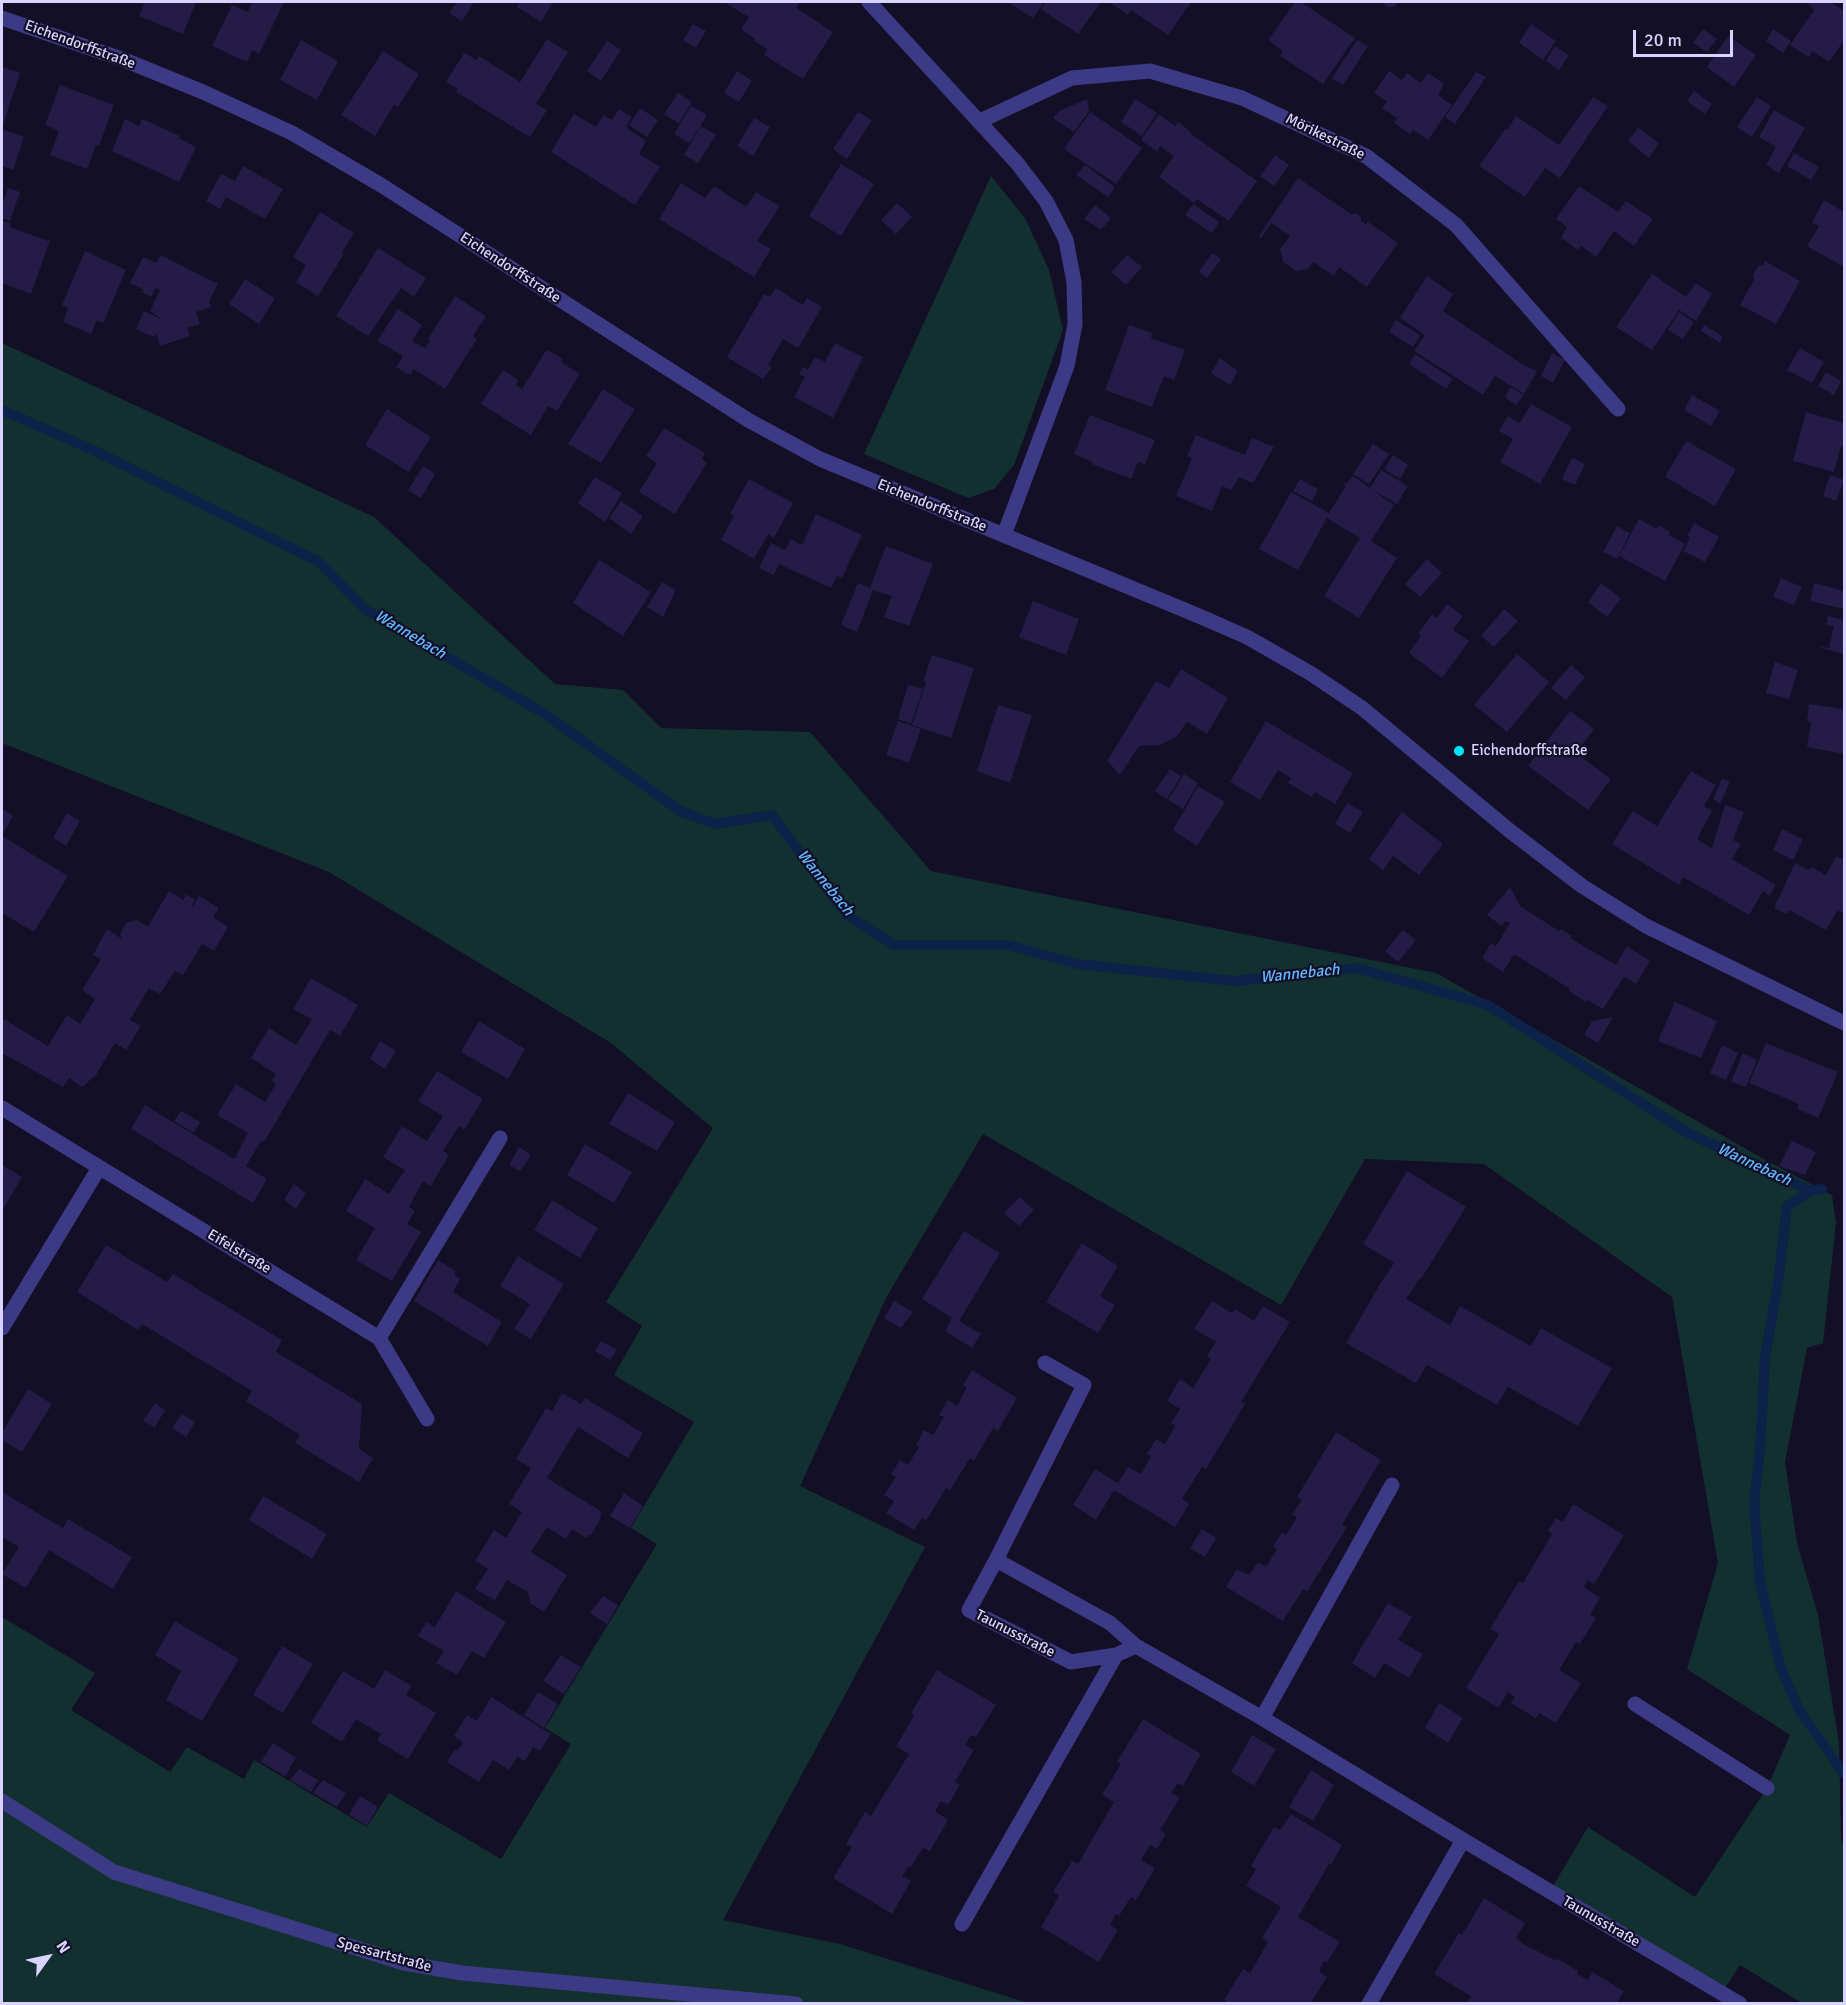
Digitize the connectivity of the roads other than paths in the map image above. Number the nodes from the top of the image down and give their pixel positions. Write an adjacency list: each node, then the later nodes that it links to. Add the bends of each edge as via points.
1 (869, 2): 3 (street)
2 (2, 18): 5 (street, Eichendorffstraße, via 122,59 292,133 381,185 748,420 820,459)
3 (980, 121): 4 (street, Mörikestraße, via 1072,78 1150,71 1242,98 1366,156 1456,225); 5 (street, via 1046,201 1066,240 1074,282 1075,324 1067,366)
4 (1618, 409)
5 (1004, 535): 6 (street, Eichendorffstraße, via 1247,637 1310,673 1362,708 1582,886 1646,926)
6 (1845, 1023)
7 (2, 1108): 9 (street, Eifelstraße)
8 (500, 1137): 11 (street)
9 (99, 1167): 10 (street); 11 (street, Eifelstraße)
10 (2, 1328)
11 (379, 1338): 13 (street, Eifelstraße)
12 (1045, 1363): 15 (street, via 1084,1385)
13 (427, 1419)
14 (1392, 1485): 19 (street)
15 (996, 1560): 16 (street, Taunusstraße, via 1110,1623); 17 (street, Taunusstraße, via 969,1611 1071,1662)
16 (1136, 1646): 17 (street, Taunusstraße); 19 (street, Taunusstraße)
17 (1116, 1655): 23 (street)
18 (1635, 1704): 20 (street)
19 (1262, 1718): 22 (street, Taunusstraße)
20 (1767, 1788)
21 (2, 1801): 24 (street, Spessartstraße, via 114,1872 404,1963 462,1973)
22 (1463, 1840): 25 (street); 26 (street, Taunusstraße)
23 (962, 1924)
24 (796, 2004)
25 (1369, 2004)
26 (1740, 2004)

